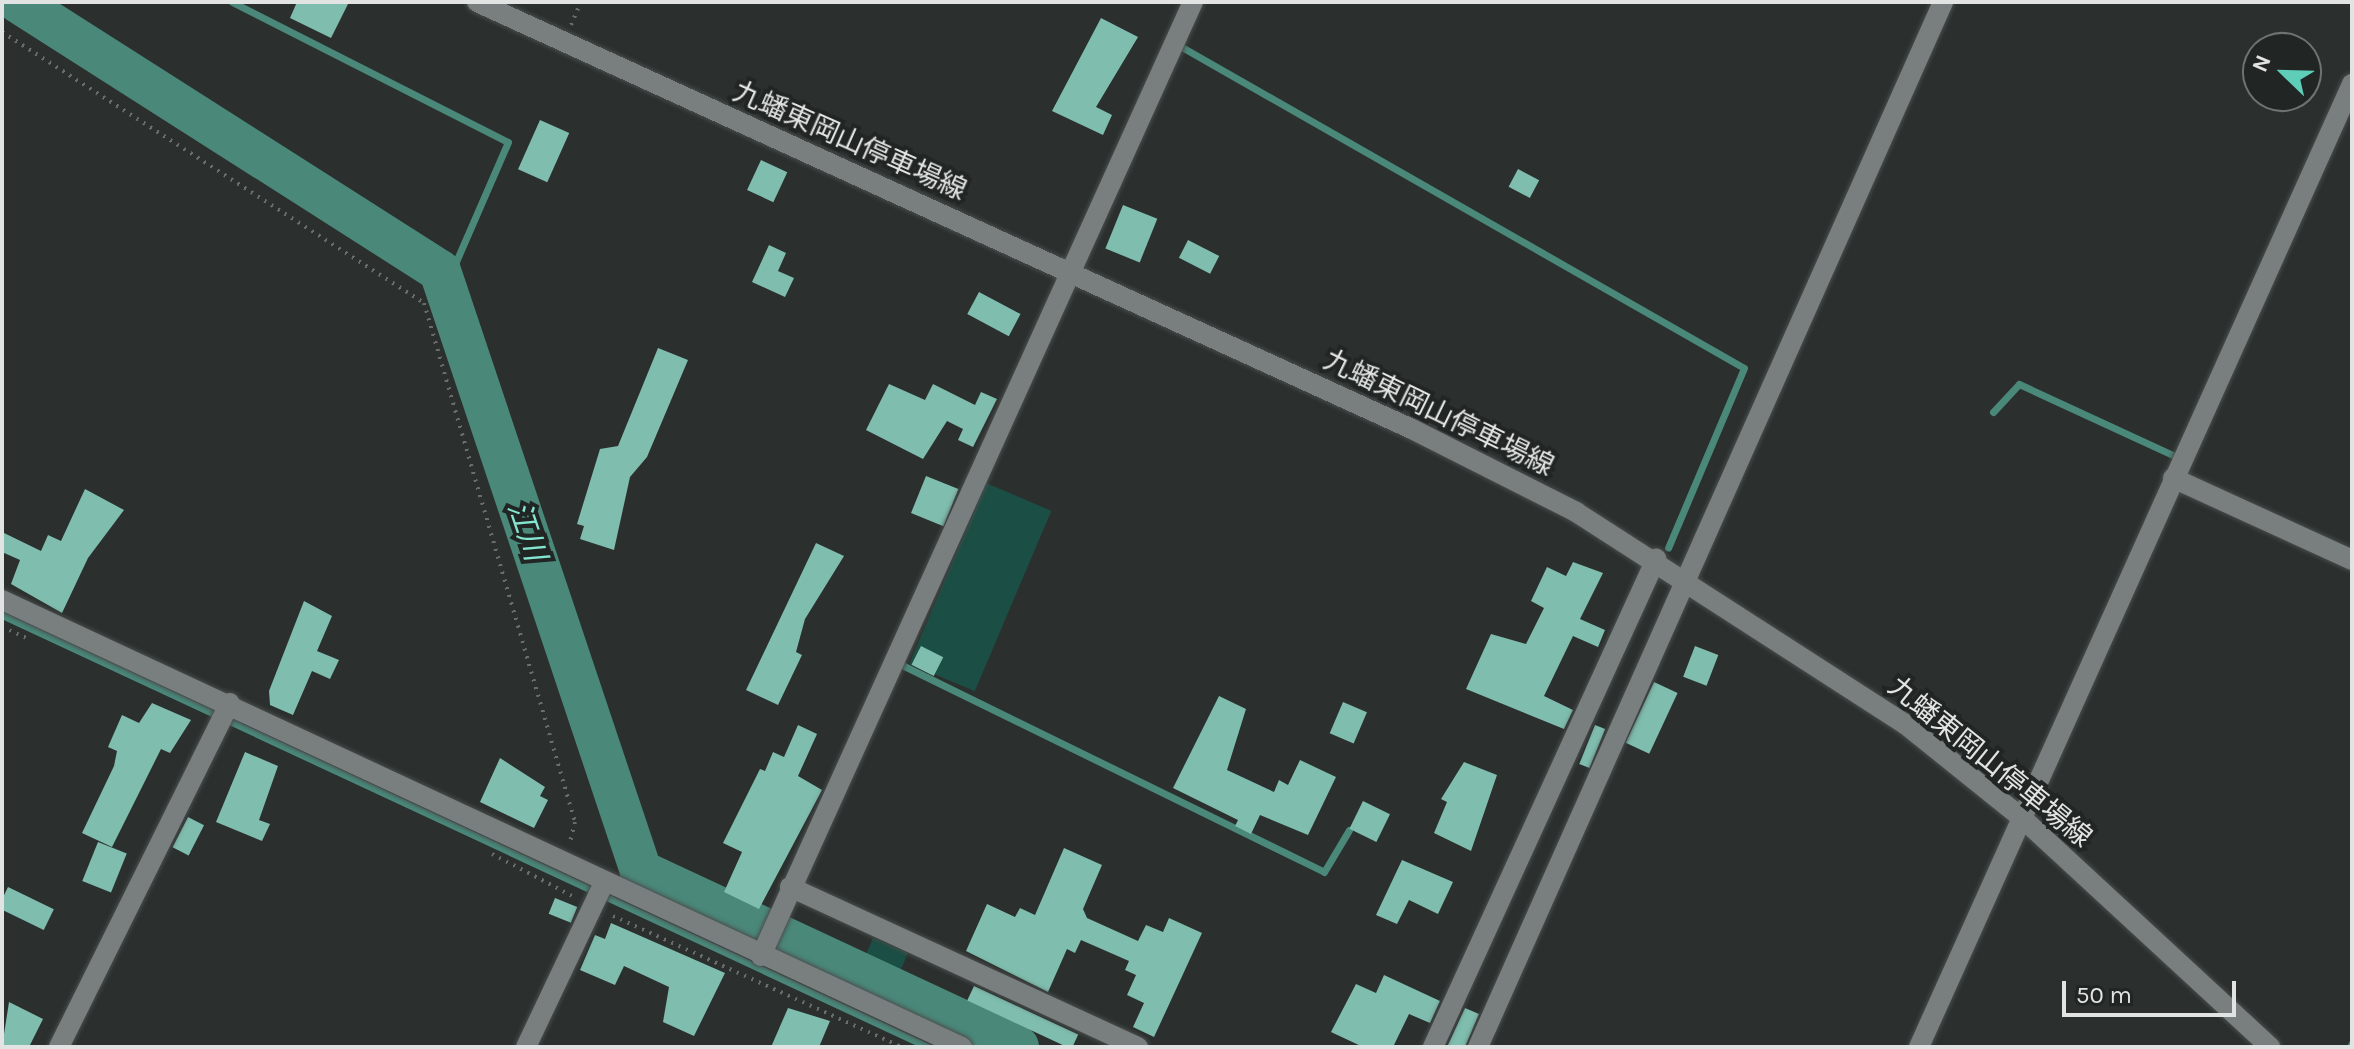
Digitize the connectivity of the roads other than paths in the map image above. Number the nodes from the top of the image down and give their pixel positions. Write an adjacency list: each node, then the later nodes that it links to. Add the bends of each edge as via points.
1 (477, 2): 5 (street, 九蟠東岡山停車場線)
2 (1193, 2): 5 (street)
3 (1943, 2): 9 (street)
4 (2352, 84): 6 (street)
5 (1070, 272): 7 (street, 九蟠東岡山停車場線, via 1511,477); 13 (street)
6 (2179, 481): 8 (street); 12 (street)
7 (1656, 559): 9 (street, 九蟠東岡山停車場線); 20 (street)
8 (2352, 560)
9 (1685, 577): 12 (street, 九蟠東岡山停車場線, via 1905,724); 21 (street)
10 (2, 600): 11 (street)
11 (226, 712): 14 (street, via 560,863); 16 (street)
12 (2022, 818): 22 (street); 23 (street, 九蟠東岡山停車場線)
13 (795, 889): 15 (street, via 781,907); 19 (street)
14 (598, 898): 15 (street); 17 (street)
15 (761, 956): 18 (street)
16 (59, 1047)
17 (526, 1047)
18 (962, 1047)
19 (1138, 1047)
20 (1433, 1047)
21 (1478, 1047)
22 (1919, 1047)
23 (2270, 1047)

